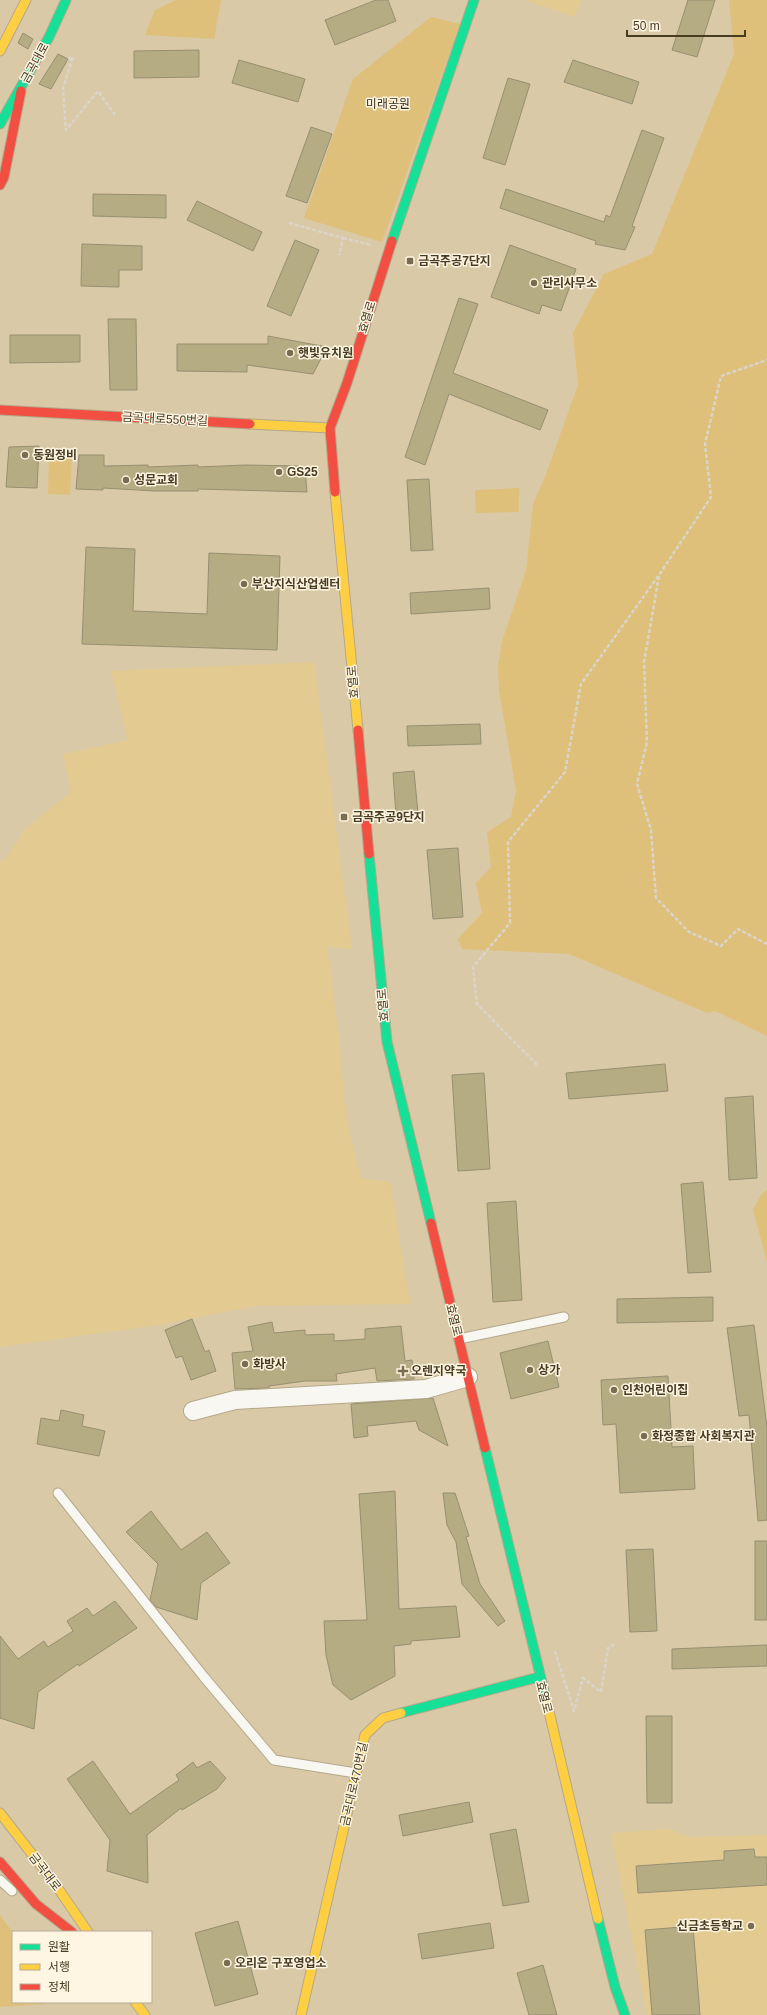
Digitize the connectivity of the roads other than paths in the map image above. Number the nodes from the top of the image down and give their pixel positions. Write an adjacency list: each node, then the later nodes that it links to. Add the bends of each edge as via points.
1 (26, 0): 4 (main road)
2 (66, 0): 5 (main road, 금곡대로)
3 (474, 0): 9 (main road, 효열로)
4 (0, 51)
5 (22, 86): 6 (main road, 금곡대로); 7 (main road, via 4,177)
6 (0, 124)
7 (0, 185)
8 (0, 410): 9 (main road, 금곡대로550번길)
9 (330, 428): 11 (main road, 효열로, via 387,1042)
10 (564, 1317): 11 (lane)
11 (459, 1339): 12 (main road, 효열로)
12 (468, 1377): 13 (street, via 426,1389 235,1400); 15 (main road, 효열로)
13 (194, 1411)
14 (58, 1493): 16 (lane, via 204,1677 274,1760)
15 (539, 1677): 16 (main road, 금곡대로470번길, via 382,1718 365,1735); 25 (main road, 효열로, via 615,1987)
16 (356, 1773): 24 (main road, 금곡대로470번길)
17 (0, 1813): 21 (main road, 금곡대로, via 53,1881)
18 (0, 1862): 20 (main road, via 36,1904)
19 (0, 1880): 20 (lane, via 26,1903)
20 (68, 1929)
21 (87, 1931)
22 (136, 2003): 23 (main road)
23 (145, 2015)
24 (301, 2015)
25 (625, 2015)

